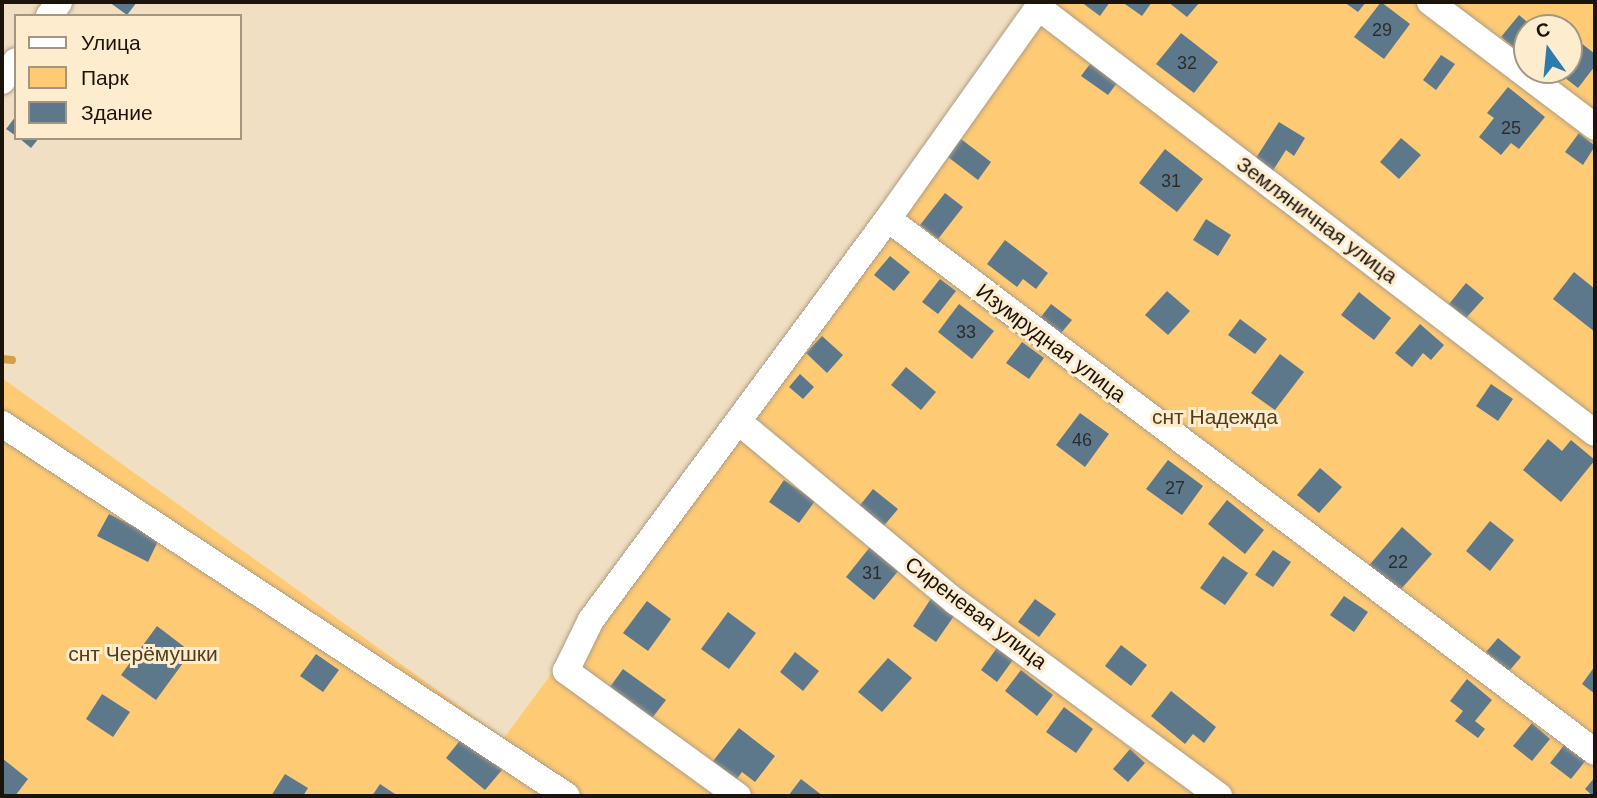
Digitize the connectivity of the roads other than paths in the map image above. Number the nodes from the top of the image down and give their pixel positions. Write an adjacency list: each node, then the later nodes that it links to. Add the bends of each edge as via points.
1 (1430, 2): 5 (street)
2 (1040, 4): 6 (street); 9 (street, Земляничная улица)
3 (14, 64): 4 (street)
4 (2, 81)
5 (1595, 127)
6 (888, 219): 7 (street); 10 (street, Изумрудная улица)
7 (739, 422): 12 (street, via 591,620 566,671); 13 (street, Сиреневая улица, via 956,602)
8 (2, 425): 11 (street)
9 (1595, 433)
10 (1595, 752)
11 (567, 796)
12 (738, 796)
13 (1220, 796)

